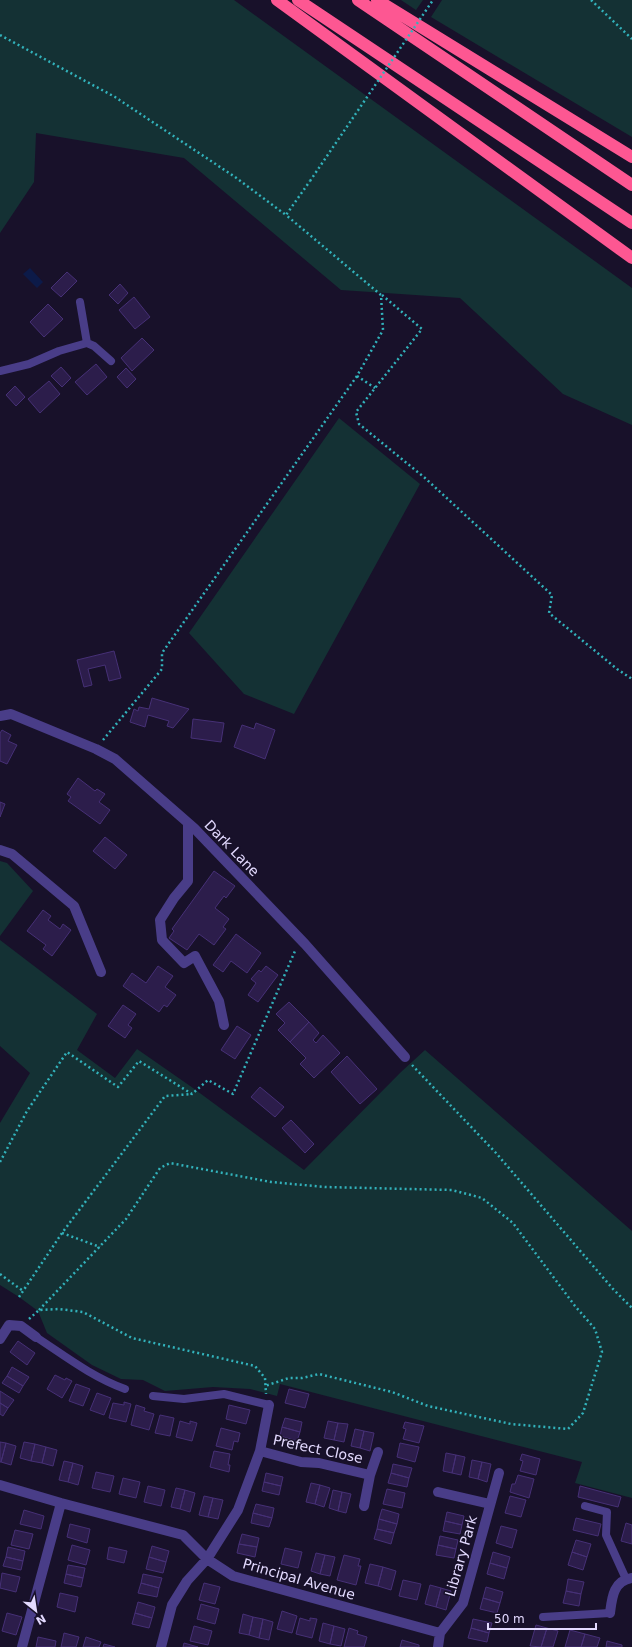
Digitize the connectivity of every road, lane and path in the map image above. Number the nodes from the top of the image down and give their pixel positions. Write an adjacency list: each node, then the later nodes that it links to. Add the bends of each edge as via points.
1 (278, 0): 13 (highway)
2 (298, 0): 12 (highway)
3 (358, 0): 10 (highway)
4 (377, 0): 9 (highway)
5 (433, 0): 11 (path, bridge)
6 (591, 0): 8 (path)
7 (0, 35): 11 (path, via 115,97 235,177)
8 (632, 39)
9 (632, 157)
10 (632, 185)
11 (286, 215): 14 (path)
12 (632, 223)
13 (632, 258)
14 (381, 295): 19 (path, via 383,330); 20 (path, via 422,329)
15 (80, 302): 16 (lane)
16 (87, 343): 17 (lane); 18 (lane, via 59,351 29,364)
17 (111, 361)
18 (0, 371)
19 (356, 376): 20 (path); 23 (path, via 162,652 162,669)
20 (375, 388): 21 (path, via 356,412 359,424 425,478 552,594 549,613 616,669)
21 (632, 679)
22 (0, 716): 23 (street, Dark Lane, via 11,714)
23 (96, 748): 24 (street, Dark Lane, via 115,759)
24 (188, 823): 26 (street, Dark Lane); 28 (street, via 188,881 160,920 162,940 184,963 195,956 219,1000)
25 (0, 850): 27 (street, via 12,854 74,906)
26 (300, 940): 29 (street, Dark Lane); 30 (path, via 233,1094 208,1080)
27 (101, 972)
28 (224, 1025)
29 (405, 1057): 37 (path, via 496,1153)
30 (192, 1094): 31 (path, via 140,1061 118,1087 67,1052 27,1111); 32 (path, via 165,1096)
31 (0, 1162)
32 (62, 1233): 33 (path); 35 (path)
33 (100, 1247): 38 (path); 42 (path, via 126,1219 160,1168 170,1163 271,1182 317,1187 452,1190 482,1198 513,1223 595,1329 602,1352 583,1413 568,1429 511,1424 428,1406 392,1392 319,1374 289,1378)
34 (0, 1274): 35 (path)
35 (23, 1291): 36 (path)
36 (19, 1296)
37 (632, 1308)
38 (39, 1310): 39 (path); 42 (path, via 83,1312 132,1338 255,1366 265,1378)
39 (21, 1326): 40 (street); 41 (street, via 9,1325)
40 (36, 1337): 43 (lane, via 78,1366)
41 (0, 1339)
42 (265, 1386): 45 (path)
43 (125, 1389)
44 (153, 1396): 45 (lane, via 184,1399 224,1394)
45 (269, 1405): 46 (street)
46 (260, 1450): 49 (street, Prefect Close, via 301,1462 319,1463); 56 (street, via 238,1510)
47 (378, 1452): 49 (street, Prefect Close)
48 (499, 1474): 53 (street, Library Park)
49 (370, 1475): 54 (street, Prefect Close)
50 (0, 1485): 52 (street, Principal Avenue)
51 (438, 1492): 53 (street, Library Park)
52 (61, 1503): 56 (street, Principal Avenue, via 183,1535); 61 (street)
53 (490, 1504): 60 (street, Library Park, via 463,1603)
54 (364, 1506)
55 (585, 1506): 57 (lane, via 607,1512 606,1535)
56 (207, 1559): 60 (street, Principal Avenue, via 233,1576); 62 (street, via 187,1581 172,1605)
57 (629, 1578): 58 (street, via 613,1591)
58 (610, 1613): 59 (lane)
59 (543, 1617)
60 (440, 1633): 63 (street)
61 (22, 1647)
62 (160, 1647)
63 (438, 1647)

